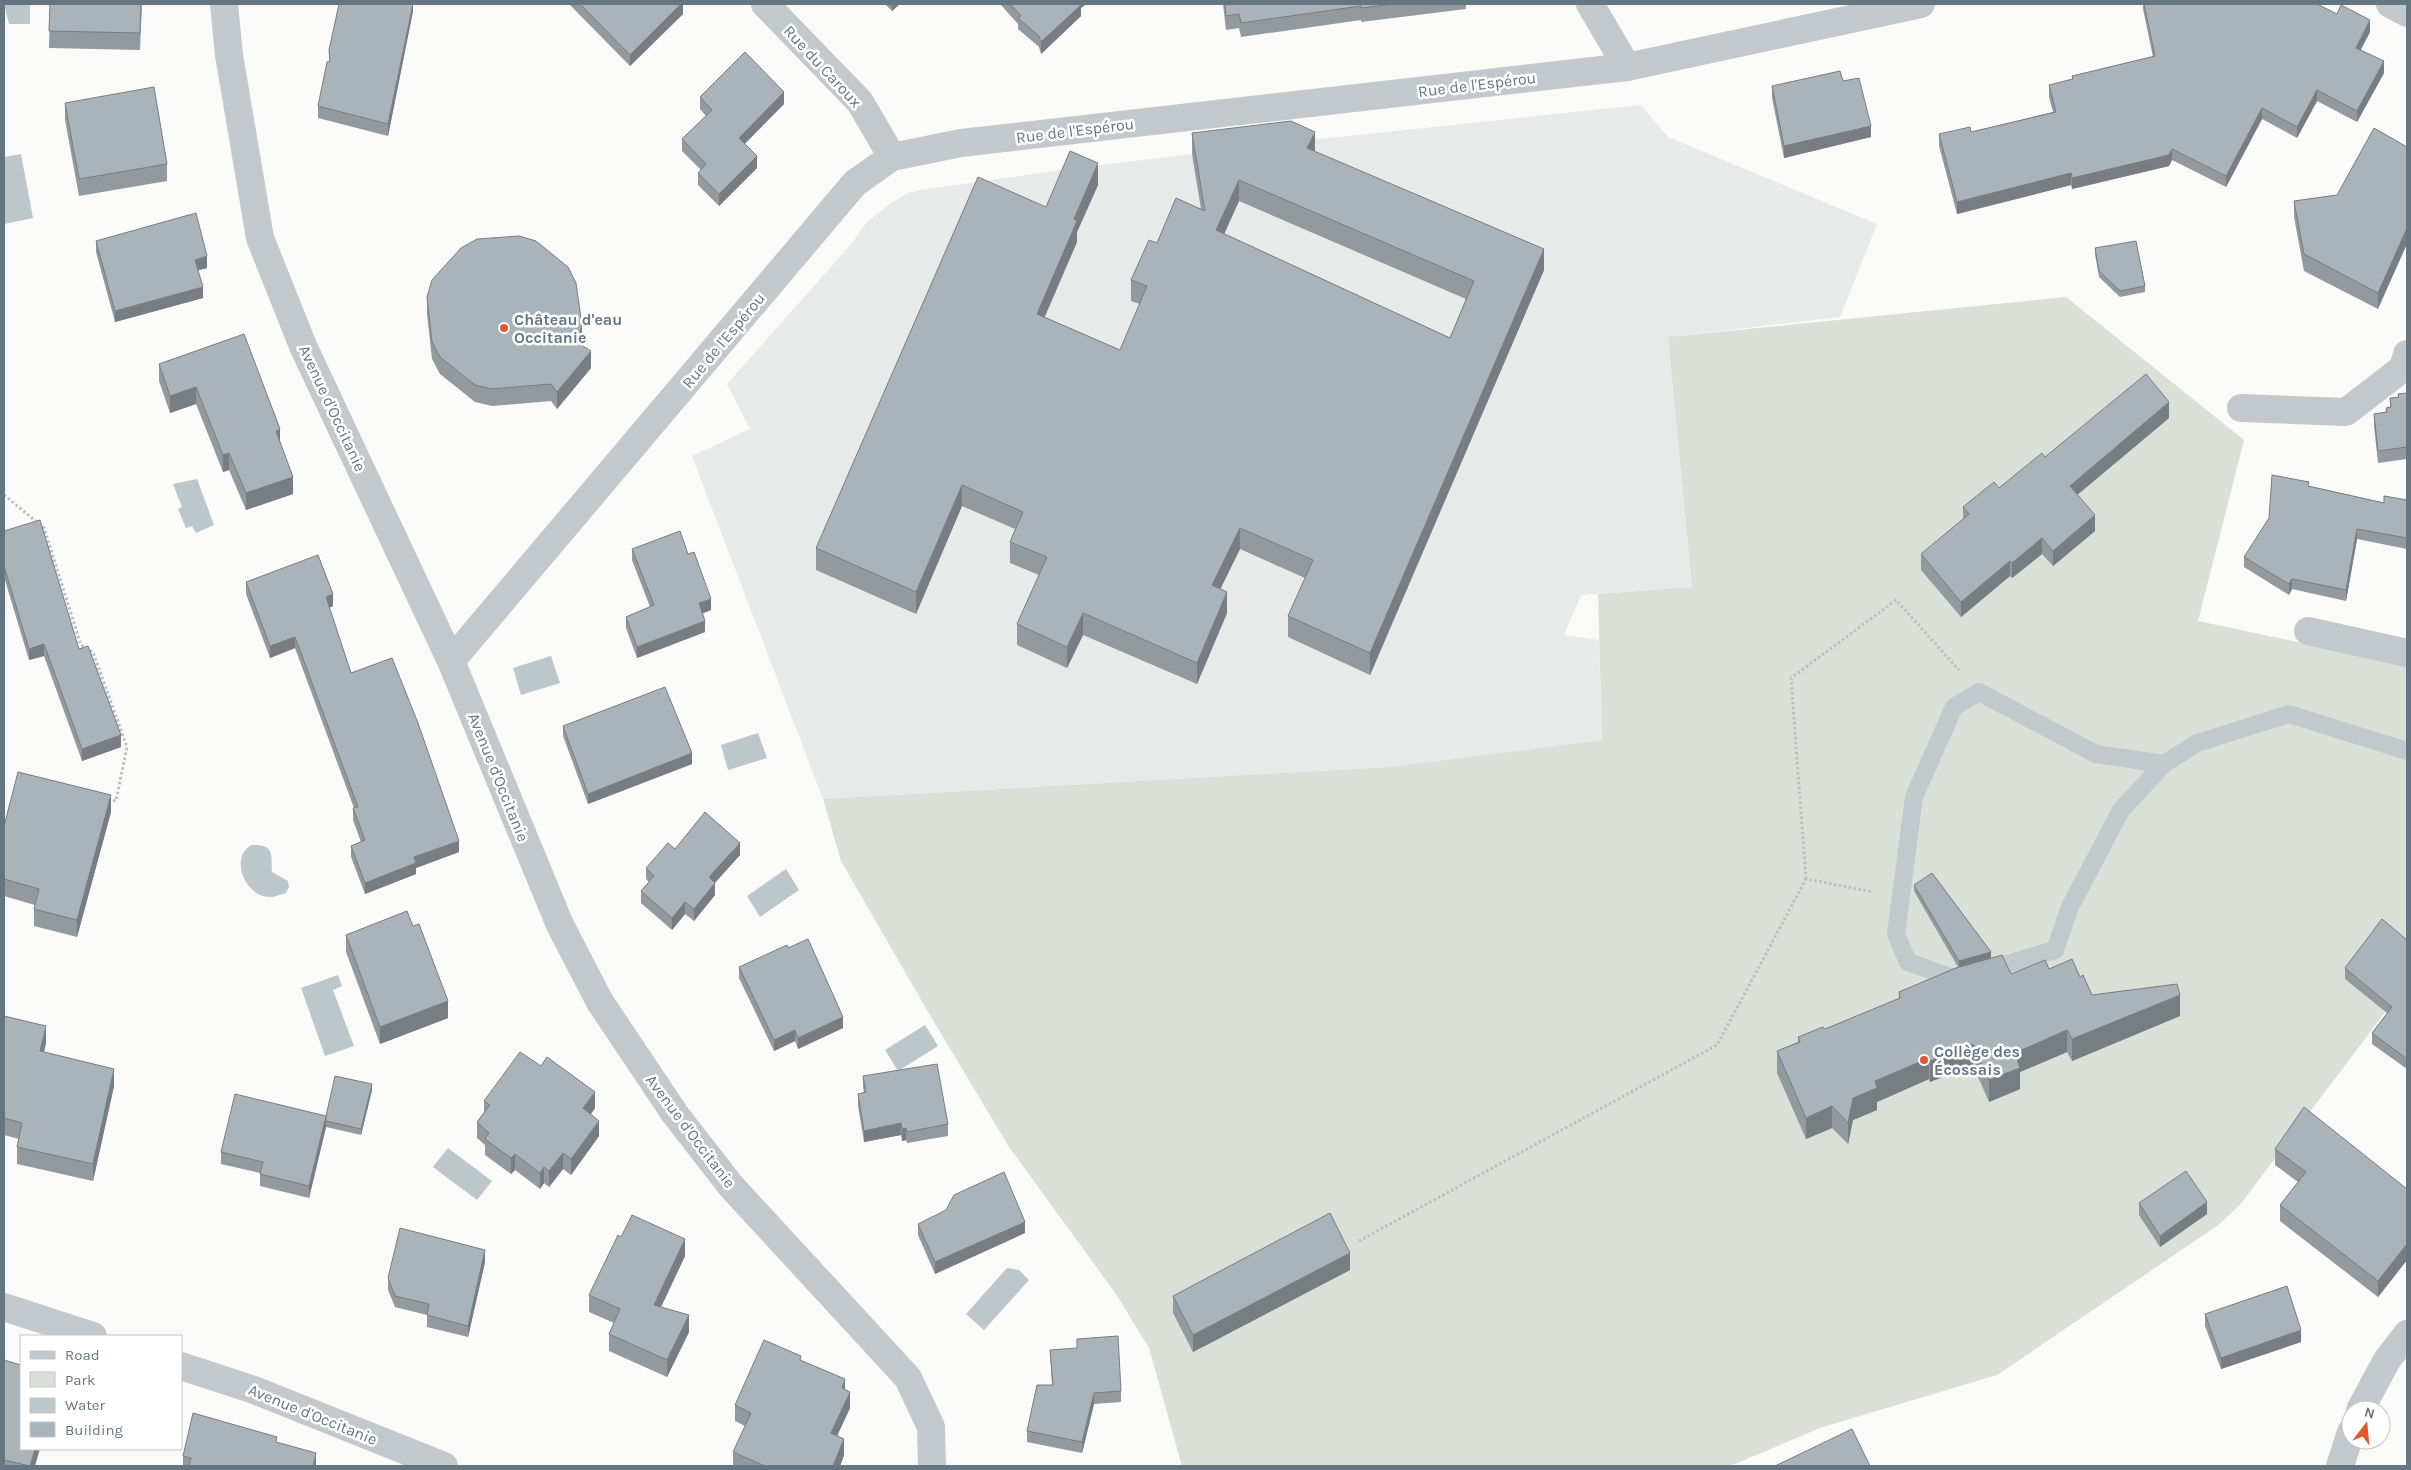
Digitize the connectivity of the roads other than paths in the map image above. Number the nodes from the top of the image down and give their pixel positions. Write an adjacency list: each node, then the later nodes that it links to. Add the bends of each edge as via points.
1 (224, 4): 13 (street, Avenue d'Occitanie, via 229,54 260,238 303,346)
2 (765, 4): 8 (street, Rue du Caroux, via 860,102)
3 (1590, 4): 7 (street)
4 (1920, 4): 7 (street, Rue de l'Espérou)
5 (2390, 4): 6 (street)
6 (2407, 13)
7 (1627, 67): 8 (street, Rue de l'Espérou, via 961,143)
8 (892, 157): 13 (street, Rue de l'Espérou, via 855,183)
9 (2407, 354): 10 (street, via 2402,368 2346,412)
10 (2241, 408)
11 (2308, 631): 12 (street)
12 (2407, 653)
13 (451, 661): 23 (street, Avenue d'Occitanie, via 560,925 600,1002 675,1114 731,1186 908,1378 931,1427)
14 (2407, 751): 15 (lane, via 2289,714 2197,743)
15 (2164, 764): 15 (lane, via 2096,754 1979,692 1954,707 1914,797 1896,934 1908,962 1956,979 2055,950 2070,908 2122,810)
16 (4, 1307): 18 (street)
17 (2407, 1334): 20 (street, via 2387,1360)
18 (90, 1335)
19 (182, 1366): 22 (street, Avenue d'Occitanie, via 254,1390)
20 (2365, 1400)
21 (2345, 1450): 24 (street)
22 (444, 1466)
23 (932, 1466)
24 (2340, 1466)

